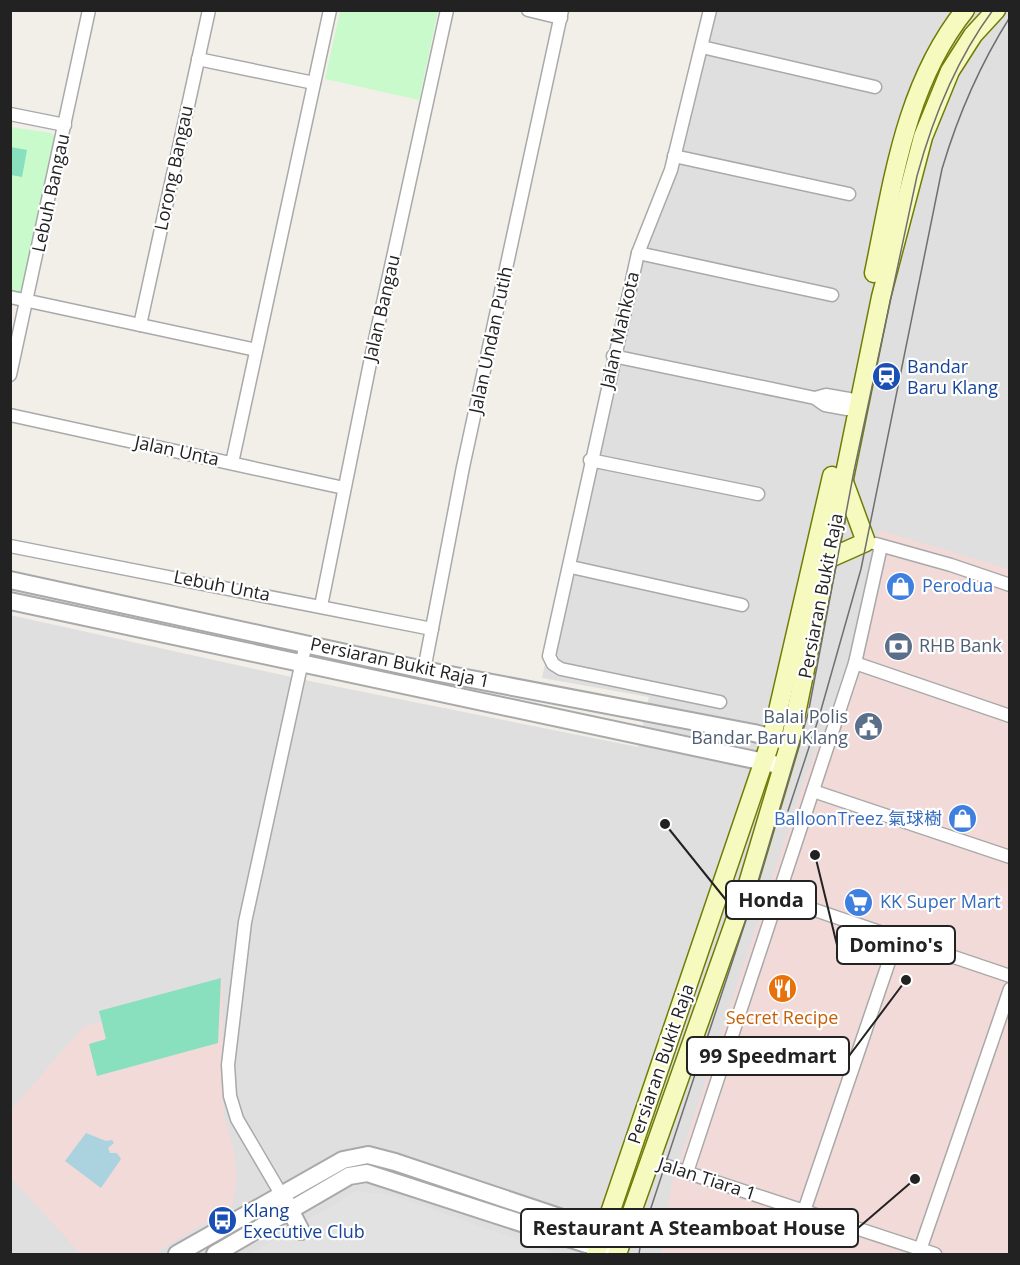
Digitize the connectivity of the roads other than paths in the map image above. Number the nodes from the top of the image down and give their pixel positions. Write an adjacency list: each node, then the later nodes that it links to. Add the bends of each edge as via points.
1 (89, 10): 15 (street, Lebuh Bangau)
2 (208, 10): 11 (street, Lorong Bangau)
3 (330, 10): 12 (street)
4 (447, 10): 31 (street, Jalan Bangau)
5 (528, 10): 9 (street)
6 (710, 10): 10 (street, Jalan Mahkota)
7 (996, 10): 30 (main road, Persiaran Bukit Raja, via 973,35 950,71 923,137 881,297)
8 (961, 12): 26 (main road, Persiaran Bukit Raja, via 916,94 900,152)
9 (562, 14): 42 (street, Jalan Undan Putih, via 463,467)
10 (702, 47): 13 (street); 16 (street, Jalan Mahkota)
11 (198, 59): 12 (street); 22 (street, Lorong Bangau)
12 (314, 83): 23 (street)
13 (875, 87)
14 (10, 114): 15 (street)
15 (65, 125): 21 (street, Lebuh Bangau)
16 (674, 156): 17 (street); 18 (street, Jalan Mahkota)
17 (849, 194)
18 (638, 253): 19 (street); 24 (street, Jalan Mahkota)
19 (832, 295)
20 (10, 297): 21 (street)
21 (28, 300): 22 (street); 25 (street, Lebuh Bangau)
22 (140, 325): 23 (street)
23 (256, 350): 29 (street)
24 (614, 356): 26 (street, via 814,398 825,405); 28 (street, Jalan Mahkota)
25 (10, 375)
26 (848, 404): 49 (main road, Persiaran Bukit Raja)
27 (10, 414): 29 (street, Jalan Unta)
28 (590, 460): 32 (street); 36 (street, Jalan Mahkota)
29 (232, 463): 31 (street, Jalan Unta)
30 (843, 480): 33 (main road); 35 (main road, Persiaran Bukit Raja)
31 (344, 488): 41 (street, Jalan Bangau)
32 (758, 494)
33 (874, 544): 35 (main road); 38 (street); 44 (street)
34 (10, 546): 41 (street, Lebuh Unta)
35 (830, 558): 50 (main road, Persiaran Bukit Raja)
36 (571, 567): 40 (street); 47 (street, Jalan Mahkota, via 549,656 553,664 561,669)
37 (10, 580): 43 (street, Persiaran Bukit Raja 1)
38 (1010, 585)
39 (10, 601): 45 (street, Persiaran Bukit Raja 1)
40 (742, 605)
41 (321, 606): 42 (street, Lebuh Unta)
42 (432, 629): 46 (street, Jalan Undan Putih)
43 (306, 643): 45 (street); 46 (street, Persiaran Bukit Raja 1)
44 (855, 663): 48 (street); 53 (street)
45 (301, 665): 51 (street, Persiaran Bukit Raja 1); 62 (street, via 245,922 228,1065 230,1096 237,1119)
46 (424, 670): 49 (street, Persiaran Bukit Raja 1)
47 (720, 702)
48 (1010, 716)
49 (772, 737): 50 (street, Persiaran Bukit Raja 1); 51 (main road, Persiaran Bukit Raja)
50 (790, 743): 52 (main road, Persiaran Bukit Raja)
51 (764, 760): 52 (street, Persiaran Bukit Raja 1); 66 (main road, Persiaran Bukit Raja)
52 (783, 766): 55 (main road, Persiaran Bukit Raja)
53 (813, 791): 54 (street); 56 (street)
54 (1010, 857)
55 (747, 887): 56 (street); 60 (main road, Persiaran Bukit Raja)
56 (778, 897): 57 (street); 61 (street)
57 (897, 938): 58 (street); 64 (street)
58 (1010, 976)
59 (1010, 989): 68 (street)
60 (649, 1160): 61 (street, Jalan Tiara 1); 67 (main road, Persiaran Bukit Raja)
61 (687, 1172): 64 (street, Jalan Tiara 1)
62 (281, 1194): 63 (street); 66 (street, via 343,1160 368,1155 406,1166); 69 (street)
63 (290, 1210): 65 (street); 66 (street, via 349,1176 367,1173); 70 (street)
64 (804, 1211): 68 (street, Jalan Tiara 1)
65 (301, 1231)
66 (600, 1245): 67 (street)
67 (618, 1249)
68 (920, 1250): 71 (street, Jalan Tiara 1)
69 (177, 1254)
70 (215, 1254)
71 (934, 1254)

